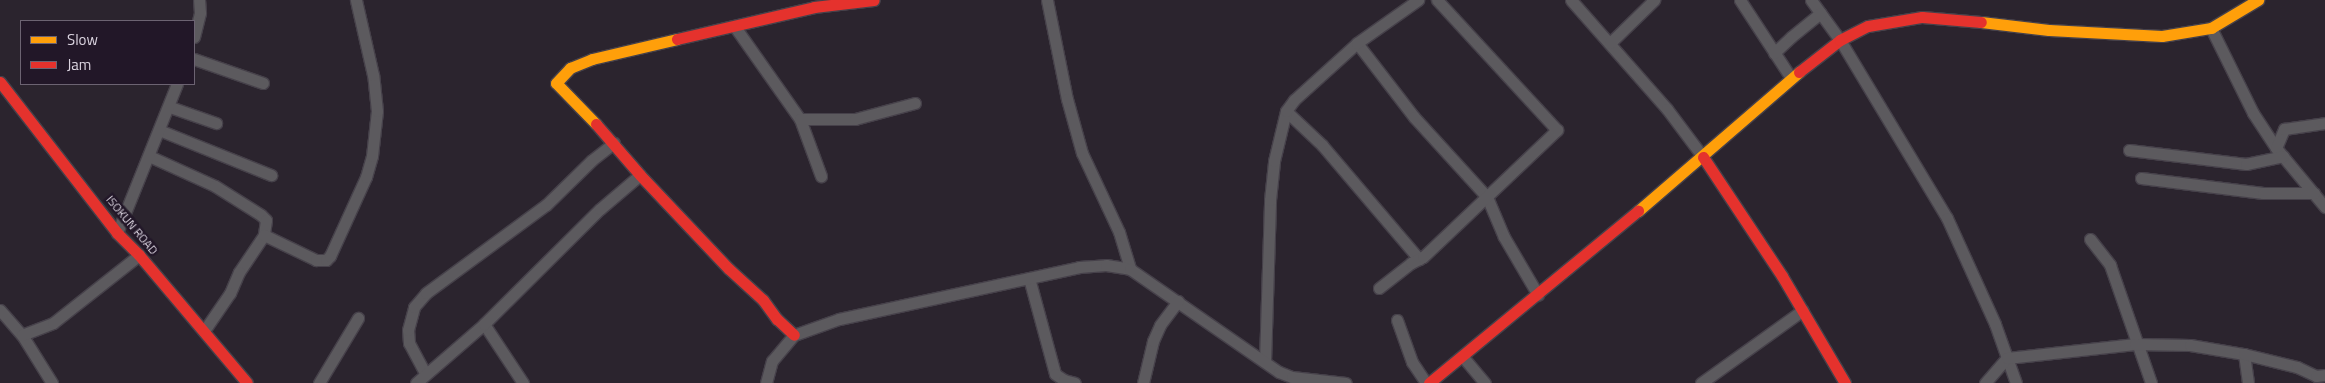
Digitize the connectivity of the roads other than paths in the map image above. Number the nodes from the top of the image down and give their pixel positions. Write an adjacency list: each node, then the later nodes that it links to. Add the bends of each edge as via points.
1 (200, 0): 15 (street)
2 (356, 0): 45 (street, via 367,43 377,111 366,177 326,260 316,260)
3 (869, 0): 13 (main road, via 814,7)
4 (1047, 0): 49 (street, via 1067,99 1082,153 1119,232)
5 (1418, 0): 18 (street)
6 (1437, 0): 42 (street, via 1557,130)
7 (1571, 0): 17 (street)
8 (1654, 0): 17 (street)
9 (1740, 0): 19 (street)
10 (1811, 0): 12 (street)
11 (2258, 0): 14 (main road)
12 (1821, 13): 16 (street); 19 (street)
13 (736, 27): 28 (street); 32 (main road, via 592,59 570,68 556,83)
14 (2211, 28): 16 (main road, via 2162,36 2050,30 1922,17 1868,26); 34 (street, via 2253,113)
15 (195, 33)
16 (1840, 40): 21 (main road); 65 (street, via 1947,218 1996,324)
17 (1610, 42): 36 (street)
18 (1357, 43): 27 (street); 42 (street, via 1414,117)
19 (1774, 53): 21 (street)
20 (195, 60): 23 (street)
21 (1791, 78): 36 (main road)
22 (0, 82): 44 (main road, ISOKUN ROAD)
23 (264, 83)
24 (177, 85): 26 (street)
25 (915, 103): 28 (street, via 855,119)
26 (170, 107): 29 (street); 31 (street)
27 (1286, 111): 48 (street, via 1322,145); 66 (street, via 1274,161 1270,200)
28 (800, 120): 39 (street)
29 (216, 123)
30 (2325, 123): 34 (street, via 2284,128)
31 (159, 130): 35 (street); 37 (street)
32 (614, 143): 38 (main road); 67 (street, via 546,205 426,293 414,307 410,317 409,343)
33 (2129, 150): 34 (street, via 2246,164)
34 (2279, 152): 41 (street)
35 (149, 156): 44 (street); 45 (street, via 215,186 261,215 267,226)
36 (1703, 157): 52 (main road); 55 (main road)
37 (271, 175)
38 (640, 175): 58 (street, via 600,209); 61 (main road)
39 (821, 176)
40 (2141, 178): 41 (street, via 2263,193)
41 (2314, 193): 43 (street)
42 (1487, 198): 48 (street); 52 (street, via 1504,237)
43 (2325, 207)
44 (117, 232): 47 (main road, ISOKUN ROAD)
45 (264, 236): 59 (street)
46 (2090, 239): 62 (street, via 2110,265)
47 (139, 255): 59 (main road, ISOKUN ROAD); 60 (street, via 53,323)
48 (1419, 260): 51 (street)
49 (1130, 269): 50 (street, via 1106,265 1080,267); 53 (street)
50 (1029, 278): 61 (street, via 839,319); 75 (street, via 1055,374)
51 (1379, 288)
52 (1538, 295): 64 (main road)
53 (1178, 301): 66 (street); 76 (street, via 1160,325 1153,341)
54 (0, 310): 60 (street)
55 (1803, 310): 80 (street); 81 (main road)
56 (358, 318): 71 (street)
57 (1397, 320): 78 (street, via 1412,362)
58 (484, 324): 67 (street); 73 (street)
59 (204, 331): 69 (main road, ISOKUN ROAD)
60 (22, 335): 70 (street)
61 (794, 335): 74 (street, via 772,361)
62 (2135, 344): 63 (street, via 2190,346); 65 (street); 84 (street)
63 (2244, 354): 68 (street, via 2297,367); 85 (street)
64 (1464, 357): 78 (main road); 79 (street)
65 (2007, 358): 82 (street); 83 (street)
66 (1265, 362): 77 (street, via 1292,378)
67 (425, 373): 72 (street)
68 (2320, 378)
69 (246, 382)
70 (52, 383)
71 (319, 383)
72 (416, 383)
73 (523, 383)
74 (766, 383)
75 (1074, 383)
76 (1143, 383)
77 (1346, 383)
78 (1428, 383)
79 (1485, 383)
80 (1701, 383)
81 (1845, 383)
82 (1986, 383)
83 (2016, 383)
84 (2151, 383)
85 (2248, 383)

